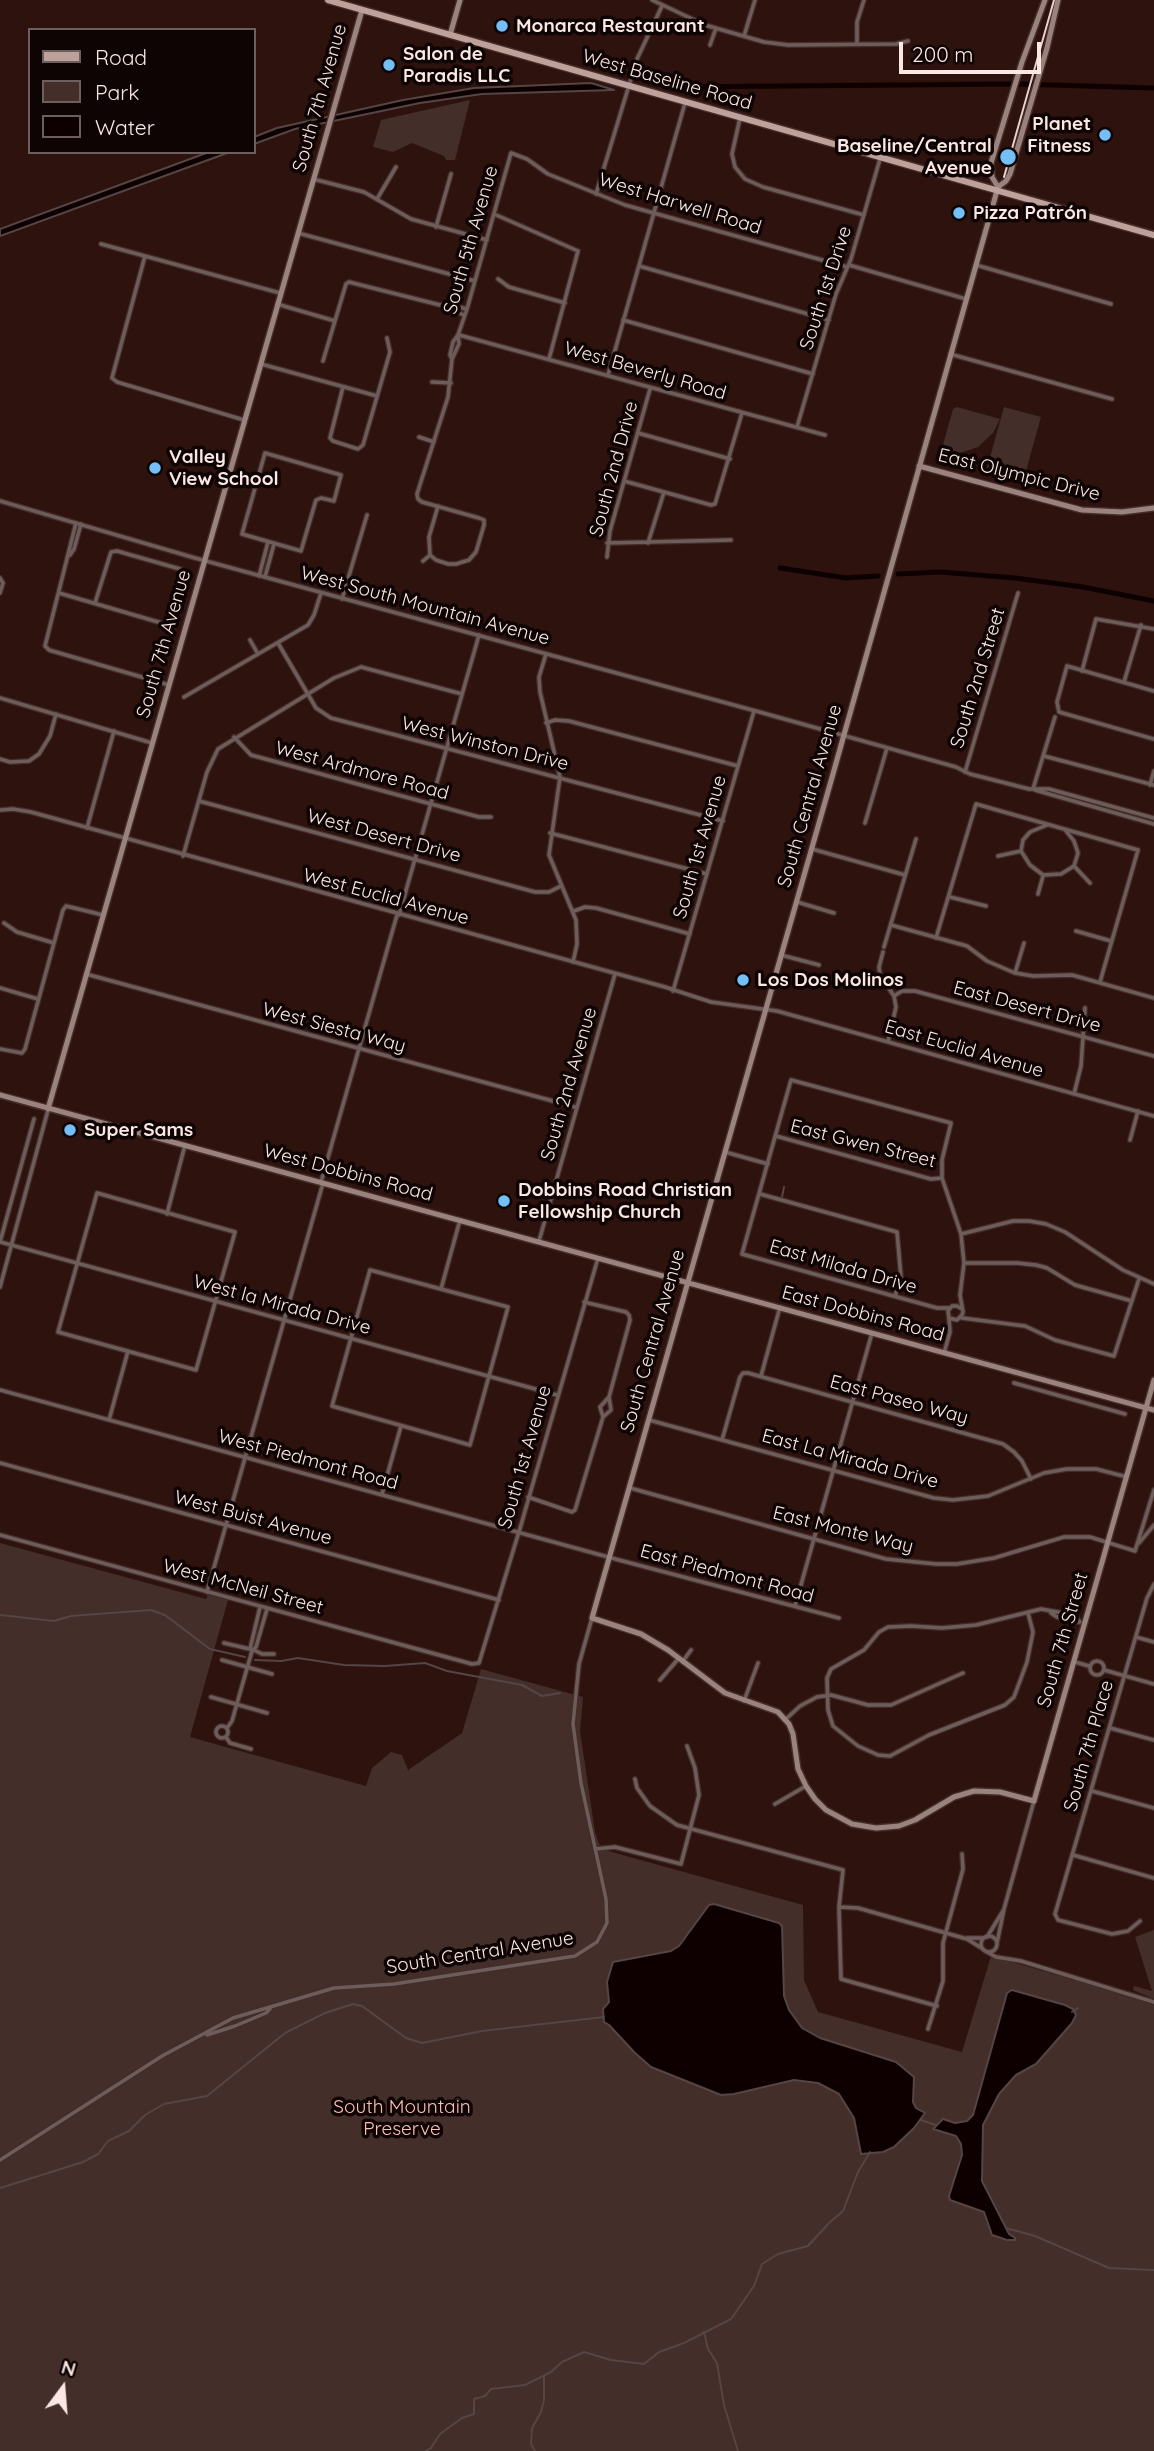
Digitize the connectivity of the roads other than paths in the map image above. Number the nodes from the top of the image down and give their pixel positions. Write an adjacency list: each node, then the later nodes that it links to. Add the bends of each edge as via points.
1 (328, 0): 9 (main road, West Baseline Road)
2 (460, 0): 11 (main road)
3 (652, 0): 8 (street)
4 (755, 0): 12 (street)
5 (864, 0): 14 (street)
6 (1045, 0): 24 (main road, South Central Avenue, via 991,163)
7 (1058, 0): 24 (main road, South Central Avenue, via 1010,174)
8 (662, 6): 10 (street); 16 (street, via 642,44)
9 (362, 10): 11 (main road, West Baseline Road); 23 (main road, South 7th Avenue)
10 (716, 28): 12 (street); 15 (street)
11 (450, 35): 16 (main road, West Baseline Road)
12 (744, 36): 14 (street, via 788,45)
13 (908, 41): 14 (street)
14 (857, 44)
15 (710, 45)
16 (629, 85): 17 (main road, West Baseline Road); 25 (street)
17 (686, 101): 18 (main road, West Baseline Road); 27 (street)
18 (740, 117): 20 (main road, West Baseline Road); 29 (street, via 733,150 735,167 751,182)
19 (511, 153): 25 (street, West Harwell Road); 28 (street, South 5th Avenue)
20 (881, 156): 24 (main road, West Baseline Road); 29 (street, South 1st Drive)
21 (396, 167): 26 (street)
22 (450, 174): 30 (street)
23 (313, 179): 26 (street); 31 (main road, South 7th Avenue)
24 (998, 188): 32 (main road, West Baseline Road); 36 (main road, South Central Avenue)
25 (596, 194): 27 (street, West Harwell Road)
26 (377, 199): 30 (street, via 411,219)
27 (653, 213): 37 (street); 38 (street, West Harwell Road)
28 (494, 214): 33 (street, South 5th Avenue); 43 (street, via 578,251)
29 (864, 215): 38 (street, South 1st Drive)
30 (436, 226): 33 (street)
31 (298, 232): 40 (street); 41 (main road, South 7th Avenue)
32 (1154, 235)
33 (487, 240): 40 (street, South 5th Avenue)
34 (101, 244): 35 (street)
35 (145, 256): 41 (street); 67 (street, via 112,378)
36 (976, 265): 42 (main road, South Central Avenue); 45 (street)
37 (639, 266): 49 (street); 50 (street)
38 (848, 266): 42 (street, West Harwell Road); 50 (street, South 1st Drive)
39 (498, 279): 43 (street, via 509,287)
40 (475, 281): 47 (street, South 5th Avenue)
41 (280, 293): 44 (main road, South 7th Avenue)
42 (966, 299): 54 (main road, South Central Avenue)
43 (565, 303): 55 (street)
44 (277, 304): 51 (street); 57 (main road, South 7th Avenue)
45 (1111, 304)
46 (452, 308): 47 (street); 48 (street); 51 (street, via 349,282)
47 (467, 309): 48 (street, South 5th Avenue)
48 (464, 315): 52 (street, South 5th Avenue)
49 (623, 320): 58 (street); 59 (street)
50 (829, 320): 58 (street, South 1st Drive)
51 (335, 321): 56 (street)
52 (458, 335): 55 (street, West Beverly Road); 61 (street, South 5th Avenue)
53 (387, 338): 64 (street, via 390,352)
54 (950, 354): 65 (street); 74 (main road, South Central Avenue)
55 (550, 359): 59 (street, West Beverly Road)
56 (323, 360)
57 (261, 363): 62 (street); 67 (main road, South 7th Avenue)
58 (813, 374): 68 (street, South 1st Drive)
59 (608, 375): 63 (street, West Beverly Road)
60 (432, 382): 61 (street)
61 (451, 383): 72 (street, South 5th Avenue)
62 (344, 387): 64 (street); 64 (street, via 330,438 358,449)
63 (650, 389): 66 (street, West Beverly Road); 69 (street, South 2nd Drive)
64 (377, 396)
65 (1112, 400)
66 (742, 413): 68 (street, West Beverly Road); 73 (street)
67 (244, 419): 91 (main road, South 7th Avenue)
68 (797, 427): 70 (street, West Beverly Road)
69 (638, 433): 73 (street); 75 (street, South 2nd Drive)
70 (825, 435)
71 (419, 437): 72 (street)
72 (434, 442): 78 (street, South 5th Avenue, via 417,494 418,499)
73 (730, 459): 76 (street, via 715,504)
74 (919, 466): 79 (main road, East Olympic Drive, via 1072,508 1116,513); 122 (main road, South Central Avenue)
75 (624, 481): 76 (street); 84 (street, South 2nd Drive)
76 (664, 492): 85 (street)
77 (0, 501): 81 (street, West South Mountain Avenue)
78 (438, 506): 87 (street, via 429,537); 87 (street, via 484,520 476,552 469,560 448,564)
79 (1154, 508)
80 (367, 515): 100 (street)
81 (78, 524): 91 (street, West South Mountain Avenue); 97 (street)
82 (731, 540): 85 (street)
83 (268, 542): 86 (street); 86 (street, via 242,534 265,453 341,475 334,501 316,500 301,551); 88 (street)
84 (607, 543): 85 (street); 90 (street, South 2nd Drive)
85 (648, 543)
86 (274, 544): 89 (street)
87 (430, 555): 92 (street)
88 (265, 556): 89 (street); 93 (street)
89 (271, 557): 94 (street)
90 (607, 557)
91 (204, 561): 93 (street, West South Mountain Avenue); 111 (main road, South 7th Avenue)
92 (422, 561)
93 (259, 576): 94 (street, West South Mountain Avenue)
94 (265, 577): 98 (street, West South Mountain Avenue)
95 (1, 580): 96 (street)
96 (0, 593)
97 (59, 593): 101 (street); 111 (street, via 45,646 49,650)
98 (321, 593): 100 (street, West South Mountain Avenue); 106 (street, via 310,623)
99 (1018, 593): 132 (street, South 2nd Street)
100 (342, 598): 104 (street, West South Mountain Avenue)
101 (94, 603): 101 (street, via 111,552 183,572 169,623)
102 (1141, 625): 103 (street); 109 (street, via 1096,619); 110 (street)
103 (1154, 629)
104 (479, 635): 108 (street, West South Mountain Avenue); 114 (street)
105 (250, 640): 107 (street)
106 (278, 643): 107 (street); 113 (street, West Winston Drive)
107 (258, 654): 115 (street)
108 (546, 654): 117 (street, West South Mountain Avenue); 120 (street, via 539,683)
109 (1082, 671): 110 (street); 124 (street, via 1068,666 1057,702 1059,712)
110 (1124, 682): 112 (street)
111 (169, 685): 125 (main road, South 7th Avenue)
112 (1154, 691)
113 (307, 694): 114 (street, via 361,667); 123 (street); 127 (street, West Winston Drive, via 316,708 331,718)
114 (462, 694): 127 (street)
115 (184, 697)
116 (0, 698): 118 (street)
117 (754, 711): 122 (street, West South Mountain Avenue); 130 (street, South 1st Avenue)
118 (56, 714): 121 (street); 129 (street, via 44,748 29,761)
119 (1055, 717): 128 (street)
120 (546, 723): 130 (street, via 569,721); 133 (street)
121 (114, 731): 125 (street); 145 (street)
122 (843, 736): 126 (street, West South Mountain Avenue); 150 (main road, South Central Avenue)
123 (234, 737): 136 (street, via 214,756); 137 (street, West Ardmore Road, via 251,755)
124 (1154, 738)
125 (152, 743): 149 (main road, South 7th Avenue)
126 (887, 748): 132 (street, West South Mountain Avenue); 142 (street)
127 (447, 749): 133 (street, West Winston Drive); 137 (street)
128 (1044, 756): 134 (street); 135 (street)
129 (0, 759)
130 (738, 766): 141 (street, South 1st Avenue)
131 (1154, 771): 134 (street)
132 (965, 772): 135 (street, West South Mountain Avenue)
133 (560, 777): 141 (street, West Winston Drive); 147 (street)
134 (1152, 785)
135 (1033, 789): 140 (street, via 1049,789); 143 (street)
136 (199, 800): 152 (street); 154 (street, West Desert Drive)
137 (431, 804): 139 (street, West Ardmore Road); 154 (street)
138 (0, 810): 145 (street, West Euclid Avenue, via 21,810)
139 (491, 817)
140 (1154, 818)
141 (723, 821): 156 (street, South 1st Avenue)
142 (866, 824)
143 (1154, 824)
144 (1049, 825): 146 (street); 151 (street, via 1030,832); 162 (street, via 976,804)
145 (87, 828): 149 (street, West Euclid Avenue)
146 (1064, 829): 155 (street, via 1078,853); 174 (street, via 1138,850)
147 (550, 833): 156 (street); 160 (street, via 549,855)
148 (916, 838): 157 (street)
149 (125, 840): 152 (street, West Euclid Avenue); 167 (main road, South 7th Avenue)
150 (811, 849): 157 (street); 163 (main road, South Central Avenue)
151 (1021, 851): 153 (street); 158 (street)
152 (183, 856): 168 (street, West Euclid Avenue)
153 (998, 856)
154 (415, 859): 160 (street, West Desert Drive, via 535,892); 168 (street)
155 (1074, 866): 158 (street, via 1061,874); 159 (street)
156 (707, 874): 172 (street, South 1st Avenue)
157 (905, 875): 170 (street)
158 (1043, 875): 161 (street)
159 (1090, 883)
160 (561, 886): 165 (street)
161 (1038, 894)
162 (950, 897): 164 (street); 173 (street)
163 (797, 902): 166 (street); 177 (main road, South Central Avenue)
164 (986, 906)
165 (574, 911): 172 (street, via 596,908); 178 (street, via 578,939)
166 (834, 913)
167 (103, 915): 175 (street, via 66,906); 181 (main road, South 7th Avenue)
168 (398, 915): 178 (street, West Euclid Avenue); 196 (street)
169 (4, 923): 175 (street, via 17,932)
170 (891, 925): 173 (street); 183 (street)
171 (1076, 931): 174 (street)
172 (690, 934): 187 (street, South 1st Avenue)
173 (936, 938): 180 (street, via 967,946)
174 (1111, 941): 185 (street)
175 (54, 943): 190 (street)
176 (1024, 943): 180 (street)
177 (781, 955): 179 (street); 192 (main road, South Central Avenue)
178 (573, 962): 182 (street, West Euclid Avenue)
179 (819, 965)
180 (1015, 973): 185 (street, via 1072,975)
181 (86, 974): 196 (street, West Siesta Way); 201 (main road, South 7th Avenue)
182 (615, 974): 187 (street, West Euclid Avenue); 200 (street, South 2nd Avenue)
183 (880, 975): 184 (street); 188 (street)
184 (874, 978)
185 (1100, 982): 189 (street)
186 (0, 988): 190 (street)
187 (673, 991): 192 (street, West Euclid Avenue, via 724,1005)
188 (894, 996): 193 (street, East Desert Drive, via 915,991); 194 (street, via 896,1014)
189 (1154, 998)
190 (38, 999): 195 (street, via 22,1053)
191 (1085, 1008): 193 (street)
192 (766, 1009): 194 (street, East Euclid Avenue); 208 (main road, South Central Avenue)
193 (1082, 1037): 197 (street, East Desert Drive); 198 (street)
194 (888, 1042): 198 (street, East Euclid Avenue)
195 (0, 1049)
196 (357, 1050): 200 (street, West Siesta Way); 211 (street)
197 (1154, 1056)
198 (1074, 1094): 202 (street, East Euclid Avenue)
199 (0, 1095): 201 (main road, West Dobbins Road)
200 (575, 1108): 217 (street, South 2nd Avenue)
201 (48, 1109): 207 (main road, West Dobbins Road); 218 (street, South 7th Avenue)
202 (1138, 1111): 203 (street, East Euclid Avenue); 206 (street)
203 (1154, 1116)
204 (34, 1119): 216 (street)
205 (776, 1136): 209 (street); 210 (street, East Gwen Street, via 931,1179); 210 (street, via 791,1080 951,1123)
206 (1130, 1140)
207 (185, 1145): 211 (main road, West Dobbins Road); 213 (street)
208 (725, 1152): 209 (street); 223 (main road, South Central Avenue)
209 (768, 1164): 212 (street)
210 (942, 1178): 215 (street)
211 (322, 1183): 214 (main road, West Dobbins Road); 239 (street)
212 (760, 1194): 228 (street, via 897,1232 901,1277); 228 (street, East Milada Drive, via 742,1254)
213 (167, 1214): 220 (street, via 97,1194); 229 (street, via 234,1232)
214 (460, 1220): 217 (main road, West Dobbins Road); 226 (street)
215 (961, 1234): 221 (street); 222 (street, via 1013,1221 1046,1224)
216 (0, 1242): 218 (street, West la Mirada Drive)
217 (538, 1242): 219 (main road, West Dobbins Road)
218 (12, 1245): 220 (street, West la Mirada Drive); 225 (street, South 7th Avenue)
219 (598, 1258): 223 (main road, West Dobbins Road); 231 (street, South 1st Avenue)
220 (79, 1263): 229 (street, West la Mirada Drive); 243 (street, via 58,1332)
221 (964, 1264): 227 (street); 230 (street, via 1036,1265 1075,1285)
222 (1139, 1279): 224 (street); 230 (street)
223 (687, 1283): 232 (main road, East Dobbins Road); 261 (main road, South Central Avenue)
224 (1154, 1284)
225 (0, 1287)
226 (441, 1289): 242 (street, via 370,1269); 245 (street, via 508,1307)
227 (960, 1295): 233 (street); 235 (street)
228 (895, 1296): 234 (street, East Milada Drive)
229 (216, 1301): 239 (street, West la Mirada Drive); 243 (street, via 196,1370)
230 (1132, 1301): 238 (street, via 1114,1356 1055,1340 1025,1325)
231 (584, 1302): 252 (street, South 1st Avenue); 253 (street, via 626,1312 631,1320)
232 (780, 1307): 241 (main road, East Dobbins Road); 247 (street)
233 (951, 1307): 234 (street, East Milada Drive); 235 (street); 236 (street)
234 (937, 1308): 236 (street, East Milada Drive)
235 (962, 1310): 237 (street); 238 (street)
236 (949, 1317): 237 (street); 240 (street)
237 (960, 1319): 238 (street); 240 (street)
238 (976, 1319)
239 (284, 1320): 242 (street, West la Mirada Drive); 265 (street)
240 (950, 1332): 244 (street)
241 (872, 1333): 244 (main road, East Dobbins Road); 255 (street)
242 (351, 1338): 245 (street, West la Mirada Drive); 263 (street, via 332,1406)
243 (128, 1351): 262 (street)
244 (944, 1353): 246 (main road, East Dobbins Road)
245 (489, 1376): 252 (street, West la Mirada Drive); 263 (street, via 470,1445)
246 (1030, 1376): 250 (street); 254 (main road, East Dobbins Road)
247 (760, 1377): 255 (street, East Paseo Way); 264 (street, East Paseo Way, via 743,1373 740,1377)
248 (1154, 1380): 256 (main road, South 7th Street)
249 (1014, 1383): 250 (street)
250 (1027, 1387): 257 (street)
251 (0, 1390): 262 (street, West Piedmont Road)
252 (557, 1395): 273 (street, South 1st Avenue)
253 (609, 1397): 260 (street, via 611,1410); 260 (street, via 600,1407)
254 (1112, 1399): 256 (main road, East Dobbins Road); 257 (street)
255 (853, 1402): 267 (street); 269 (street, East Paseo Way, via 1003,1444 1014,1452)
256 (1146, 1408): 258 (main road, East Dobbins Road); 268 (main road, South 7th Street)
257 (1109, 1409): 259 (street)
258 (1154, 1410)
259 (1125, 1414)
260 (603, 1418): 273 (street, via 578,1506 572,1512)
261 (647, 1419): 264 (street, East La Mirada Drive); 270 (main road, South Central Avenue)
262 (108, 1420): 265 (street, West Piedmont Road)
263 (401, 1426): 272 (street)
264 (722, 1440): 267 (street, East La Mirada Drive)
265 (246, 1457): 272 (street, West Piedmont Road); 274 (street)
266 (0, 1463): 274 (street, West Buist Avenue)
267 (833, 1470): 269 (street, East La Mirada Drive, via 953,1500 988,1496); 278 (street)
268 (1127, 1477): 269 (street, East La Mirada Drive, via 1082,1468 1056,1470); 279 (main road, South 7th Street)
269 (1031, 1479)
270 (628, 1487): 278 (street, East Monte Way); 281 (main road, South Central Avenue)
271 (1154, 1490): 280 (street)
272 (382, 1494): 276 (street, West Piedmont Road)
273 (528, 1497): 276 (street, South 1st Avenue)
274 (226, 1525): 283 (street); 284 (street, West Buist Avenue)
275 (1154, 1525): 280 (street)
276 (519, 1531): 281 (street, West Piedmont Road); 284 (street, South 1st Avenue)
277 (0, 1535): 283 (street, West McNeil Street)
278 (814, 1539): 279 (street, East Monte Way, via 886,1559 936,1564 976,1562 1064,1536); 285 (street)
279 (1107, 1543): 280 (street, East Monte Way, via 1135,1551); 291 (main road, South 7th Street)
280 (1137, 1545)
281 (608, 1557): 285 (street, East Piedmont Road); 289 (main road, South Central Avenue)
282 (1154, 1584): 292 (street, South 7th Place)
283 (207, 1592): 286 (street, West McNeil Street)
284 (499, 1600): 301 (street, South 1st Avenue)
285 (795, 1606): 290 (street, East Piedmont Road)
286 (260, 1607): 287 (street, West McNeil Street); 295 (street)
287 (267, 1609): 295 (street); 301 (street, West McNeil Street)
288 (1028, 1613): 291 (street, via 1057,1611); 311 (street, via 953,1627 888,1627 864,1650 831,1669); 311 (street, via 1032,1640 1014,1697 890,1756 878,1755 841,1734 833,1726)
289 (592, 1618): 298 (main road, via 641,1634); 330 (street, South Central Avenue, via 579,1664 573,1724)
290 (839, 1618)
291 (1082, 1622): 300 (main road, South 7th Street)
292 (1136, 1637): 293 (street); 308 (street, South 7th Place)
293 (1154, 1642)
294 (224, 1643): 295 (street)
295 (252, 1650): 297 (street); 304 (street)
296 (691, 1650): 298 (street)
297 (274, 1654)
298 (681, 1659): 309 (street); 313 (main road, via 711,1684)
299 (222, 1660): 304 (street)
300 (1074, 1661): 303 (street); 326 (main road, South 7th Street)
301 (479, 1663)
302 (758, 1663): 313 (street)
303 (1090, 1666): 305 (street, via 1094,1675); 305 (street, via 1099,1661)
304 (247, 1667): 306 (street); 314 (street)
305 (1104, 1670): 308 (street)
306 (272, 1674)
307 (963, 1674): 311 (street, via 891,1705 868,1706)
308 (1124, 1676): 310 (street); 318 (street, South 7th Place)
309 (660, 1680)
310 (1154, 1684)
311 (827, 1695): 316 (street, via 811,1699)
312 (211, 1697): 314 (street)
313 (744, 1701): 316 (main road)
314 (236, 1705): 315 (street); 317 (street)
315 (267, 1713)
316 (786, 1719): 324 (main road)
317 (227, 1728): 319 (street); 319 (street, via 220,1726 216,1731 219,1737)
318 (1110, 1728): 320 (street); 325 (street, South 7th Place)
319 (226, 1737): 322 (street, via 230,1743)
320 (1154, 1740)
321 (687, 1746): 329 (street, via 699,1785)
322 (251, 1749)
323 (635, 1779): 329 (street, via 650,1806)
324 (806, 1786): 326 (main road, via 838,1818 876,1828 908,1823 974,1791); 327 (street)
325 (1091, 1791): 328 (street); 332 (street, South 7th Place)
326 (1034, 1801): 335 (street, South 7th Street)
327 (775, 1804)
328 (1154, 1808)
329 (691, 1829): 330 (street, via 681,1864 615,1847); 334 (street, via 843,1870)
330 (595, 1849): 346 (street, South Central Avenue, via 607,1917 601,1936 586,1951 394,1984 334,1988 270,2009 205,2035 142,2069)
331 (962, 1854): 337 (street, via 963,1869)
332 (1073, 1854): 333 (street); 336 (street, South 7th Place, via 1055,1918 1112,1934 1128,1931)
333 (1154, 1878)
334 (839, 1907): 337 (street, via 858,1908); 344 (street, via 841,1979)
335 (1004, 1909): 338 (street, South 7th Street); 340 (street, South 7th Street)
336 (1140, 1922)
337 (946, 1933): 339 (street); 344 (street)
338 (986, 1937): 339 (street); 340 (street, via 993,1938); 341 (street, South 7th Street, via 982,1943)
339 (967, 1938): 341 (street)
340 (996, 1946): 341 (street); 342 (street)
341 (985, 1950): 342 (street)
342 (1005, 1958): 343 (street)
343 (1154, 2002)
344 (937, 2006): 345 (street)
345 (929, 2029)
346 (0, 2160)

